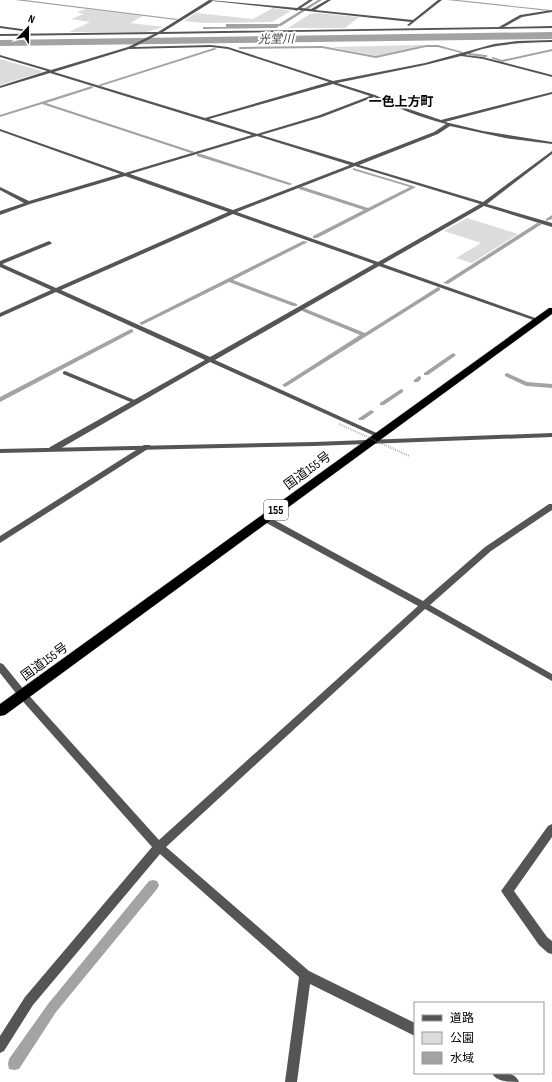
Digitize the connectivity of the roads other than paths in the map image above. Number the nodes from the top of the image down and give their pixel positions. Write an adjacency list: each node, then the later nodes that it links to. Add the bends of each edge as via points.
1 (212, 0): 5 (street); 13 (street)
2 (312, 0): 5 (street)
3 (329, 0): 6 (street)
4 (440, 0): 8 (street)
5 (297, 10): 6 (street)
6 (309, 11): 8 (street)
7 (552, 12): 12 (street, via 521,16)
8 (413, 21): 11 (street)
9 (0, 27): 14 (street)
10 (552, 27): 12 (street)
11 (404, 29): 12 (street); 13 (street)
12 (501, 29): 17 (street)
13 (157, 33): 14 (street); 18 (street)
14 (57, 34): 15 (street)
15 (0, 35)
16 (552, 41): 17 (street)
17 (511, 42): 19 (street, via 476,48)
18 (130, 47): 21 (street); 23 (street, via 228,48)
19 (461, 54): 22 (street); 23 (street, via 418,66)
20 (0, 56): 21 (street)
21 (50, 72): 24 (street); 27 (street)
22 (552, 76)
23 (334, 82): 26 (street); 27 (street)
24 (0, 87)
25 (552, 93): 28 (street)
26 (374, 96): 28 (street); 31 (street, via 322,116)
27 (204, 119): 31 (street)
28 (439, 122): 29 (street)
29 (448, 126): 32 (street); 34 (street, via 436,133)
30 (0, 130): 35 (street)
31 (258, 135): 34 (street); 35 (street)
32 (552, 143)
33 (552, 152): 38 (street)
34 (352, 164): 38 (street); 39 (street)
35 (126, 174): 37 (street); 39 (street)
36 (0, 188): 37 (street)
37 (28, 203): 40 (street)
38 (484, 204): 41 (street); 43 (street)
39 (234, 212): 43 (street); 45 (street)
40 (0, 213)
41 (552, 225)
42 (50, 243): 44 (street)
43 (378, 263): 48 (street); 49 (street)
44 (0, 264): 45 (street)
45 (55, 290): 47 (street); 49 (street)
46 (552, 310): 48 (highway, 国道155号 / 155)
47 (0, 315)
48 (538, 320): 53 (highway, 国道155号 / 155)
49 (210, 360): 51 (street); 53 (street)
50 (65, 373): 51 (street)
51 (135, 402): 56 (street)
52 (552, 435): 54 (street)
53 (379, 436): 54 (highway, 国道155号 / 155)
54 (370, 442): 55 (street); 59 (highway, 国道155号 / 155)
55 (147, 447): 56 (street); 60 (street)
56 (53, 449): 57 (street)
57 (0, 451)
58 (552, 506): 61 (street, via 488,549)
59 (264, 518): 61 (street); 64 (highway, 国道155号 / 155)
60 (0, 540)
61 (424, 604): 63 (street); 67 (street)
62 (0, 666): 64 (street)
63 (552, 678)
64 (22, 694): 65 (highway, 国道155号 / 155); 67 (street)
65 (0, 711)
66 (552, 829): 68 (street, via 507,891 543,941)
67 (159, 847): 69 (street); 71 (street, via 29,1001)
68 (552, 949)
69 (305, 975): 70 (street); 73 (street)
70 (414, 1030)
71 (0, 1047)
72 (500, 1074): 74 (street)
73 (291, 1082)
74 (513, 1082)

